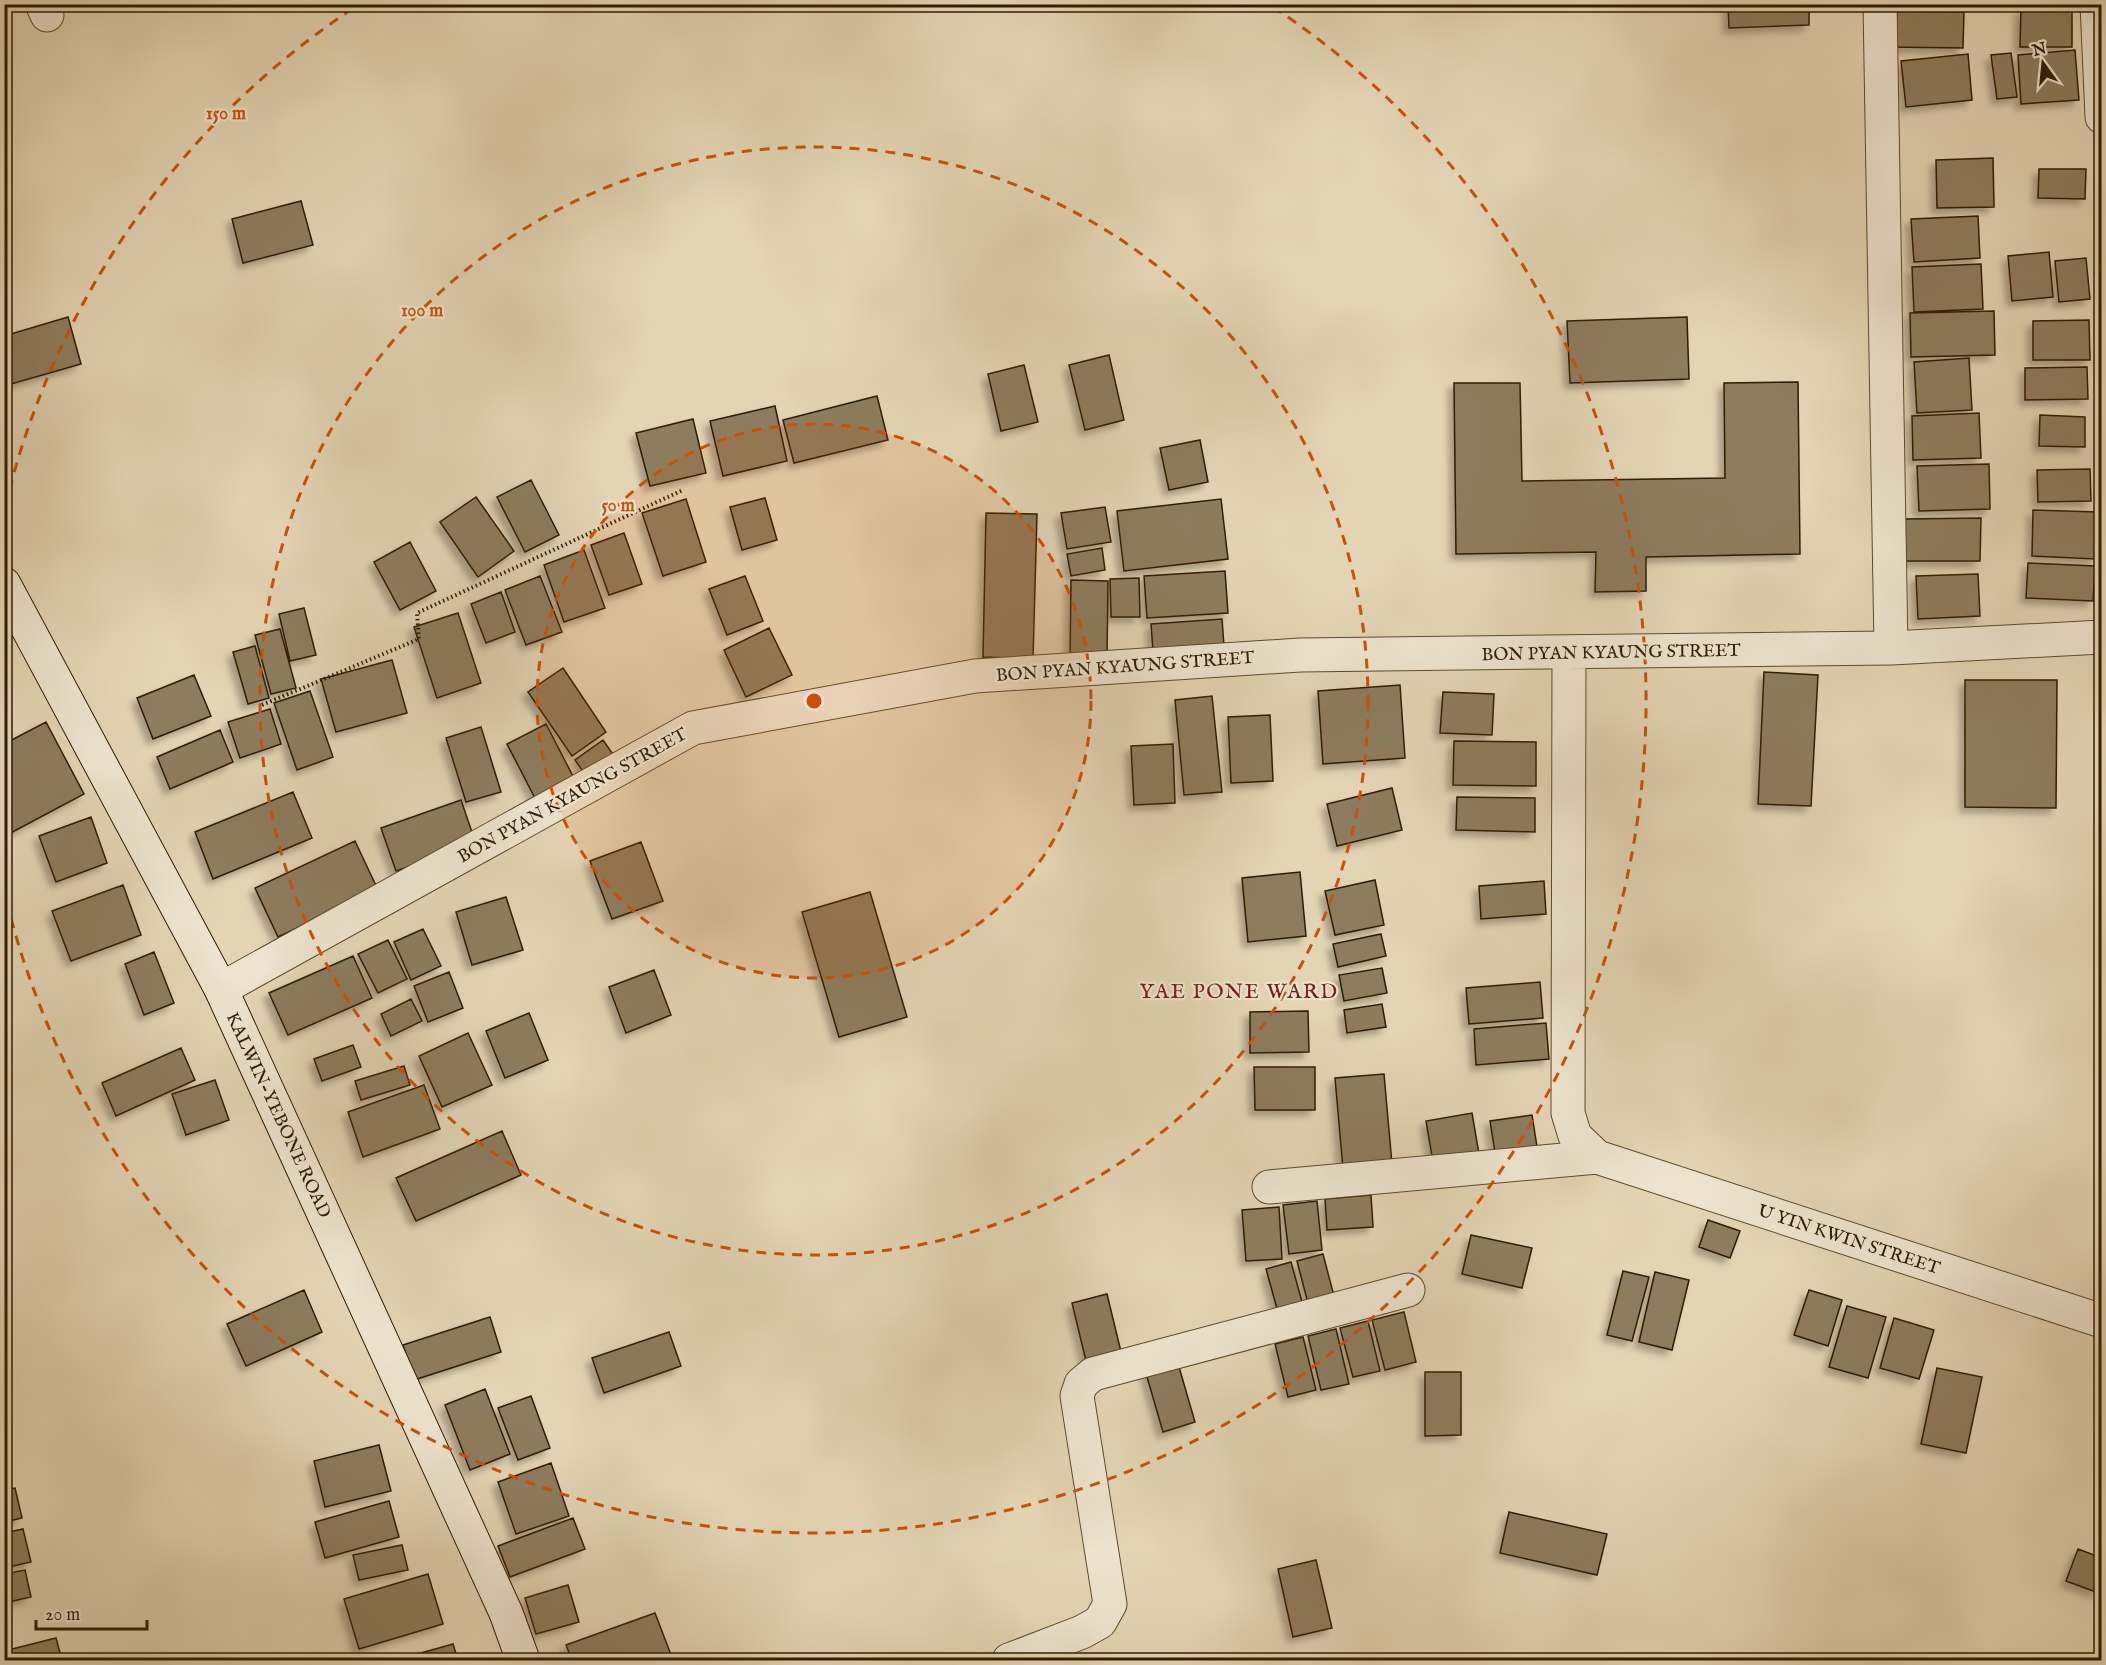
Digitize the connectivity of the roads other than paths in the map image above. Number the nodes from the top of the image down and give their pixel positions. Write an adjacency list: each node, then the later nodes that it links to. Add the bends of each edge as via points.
1 (1880, 4): 6 (street)
2 (2097, 4): 3 (street)
3 (2102, 117)
4 (4, 585): 8 (street, KALWIN-YEBONE ROAD)
5 (2102, 637): 6 (street, BON PYAN KYAUNG STREET)
6 (1892, 648): 7 (street, BON PYAN KYAUNG STREET)
7 (1569, 652): 8 (street, BON PYAN KYAUNG STREET, via 1300,655 975,676 693,728); 9 (street, via 1568,1113 1575,1136)
8 (221, 989): 13 (street, KALWIN-YEBONE ROAD, via 506,1613)
9 (1597, 1157): 10 (street); 12 (street, U YIN KWIN STREET)
10 (1269, 1187)
11 (1408, 1290): 14 (street, via 1093,1374 1081,1384 1077,1396 1110,1604 1100,1622 1082,1632)
12 (2102, 1321)
13 (523, 1660)
14 (1009, 1660)

